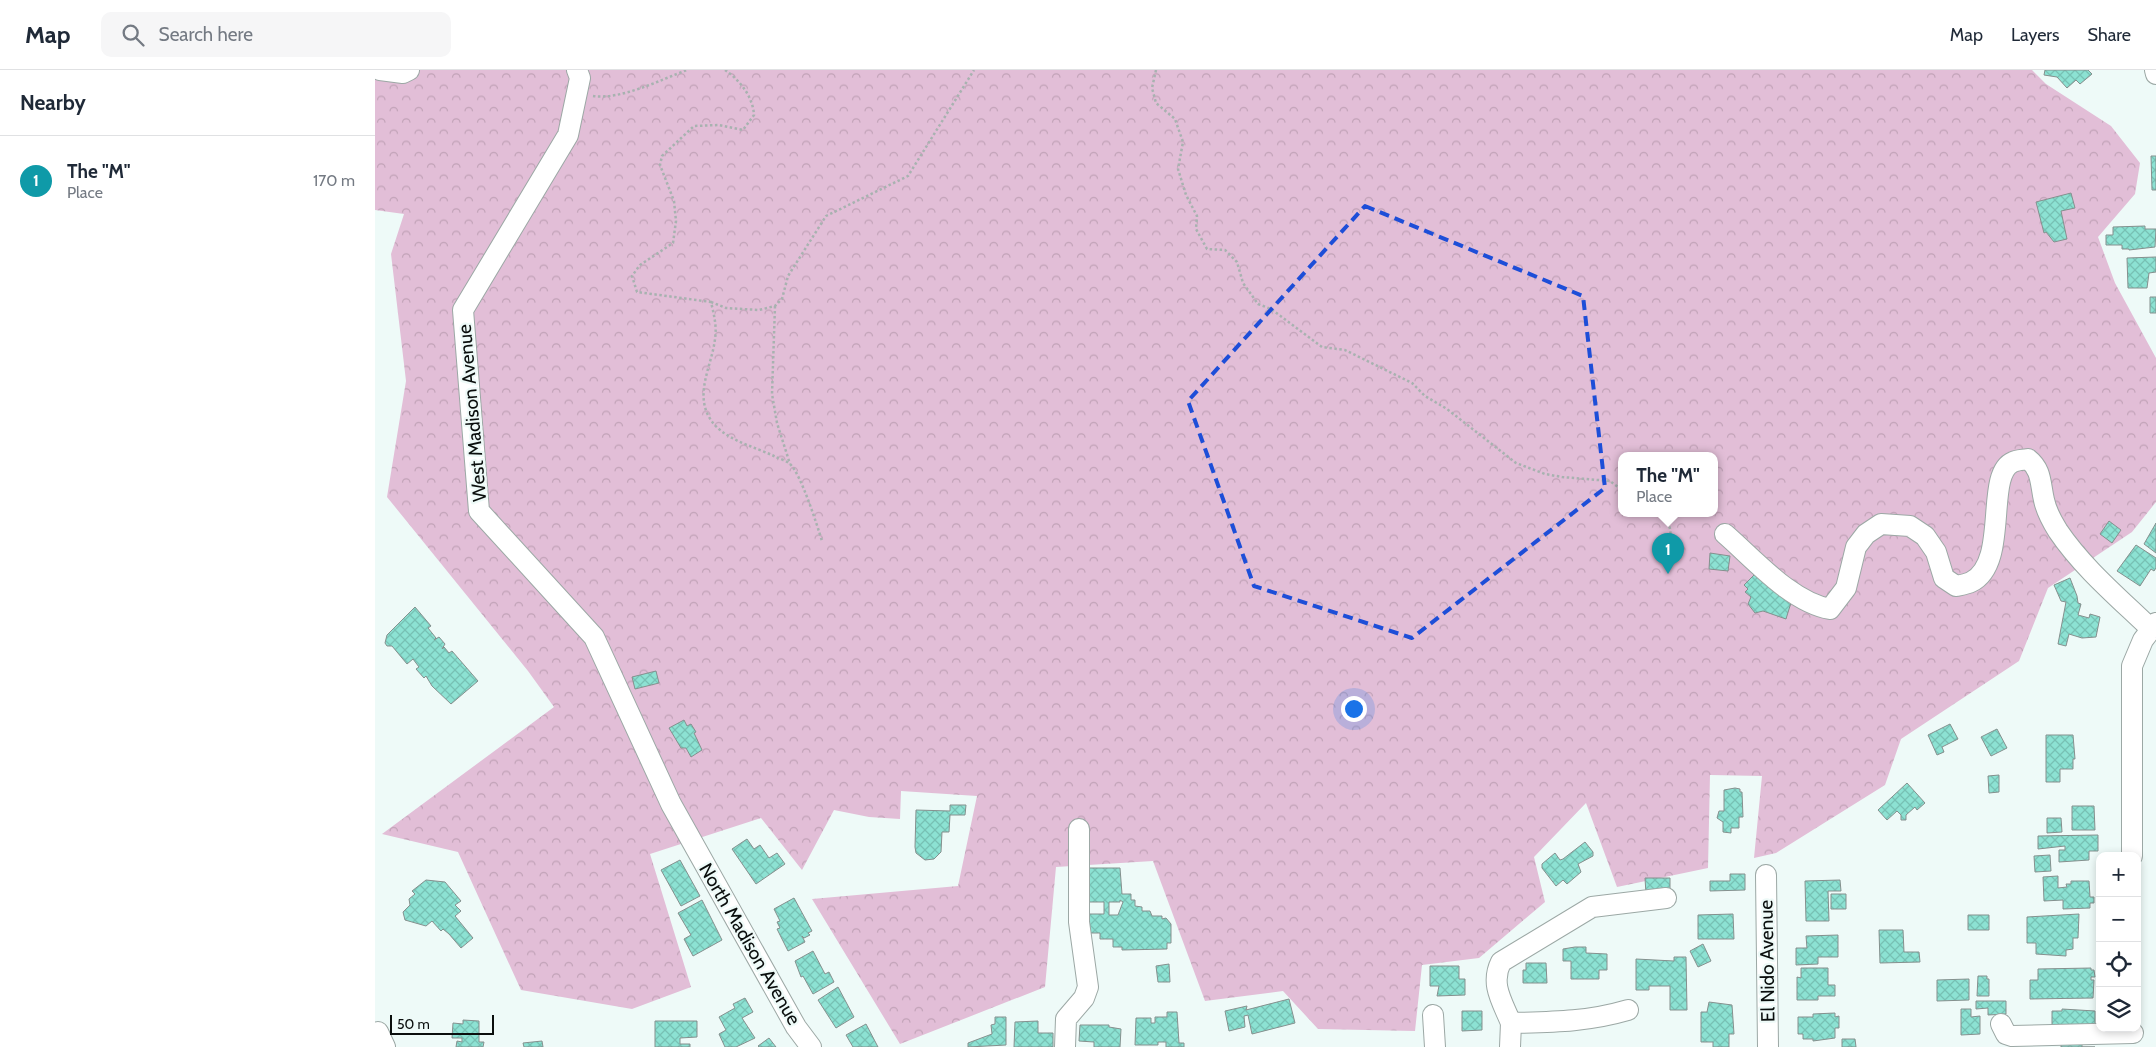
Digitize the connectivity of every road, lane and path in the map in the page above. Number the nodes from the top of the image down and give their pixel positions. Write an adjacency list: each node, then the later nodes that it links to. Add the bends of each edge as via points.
1 (380, 70): 2 (street, via 403,73)
2 (409, 70)
3 (577, 70): 10 (street, West Madison Avenue, via 580,78)
4 (687, 70): 10 (path, via 654,84 603,97)
5 (725, 70): 11 (path, via 744,88 754,106 754,115 743,130 719,125 694,126 662,156 660,165 674,201 673,243 640,266 632,276 637,292)
6 (974, 70): 12 (path, via 908,176 826,216 788,276 782,299)
7 (1156, 70): 14 (path, via 1152,88 1156,103 1175,119 1183,142 1178,169 1197,216 1196,229 1207,249 1225,250 1237,262 1243,283 1258,304 1271,309 1322,347 1345,350 1412,383 1516,463 1545,474 1610,481)
8 (2155, 70): 9 (street)
9 (2156, 74)
10 (577, 93): 21 (street, West Madison Avenue, via 568,135 463,310 479,510 594,637 671,804)
11 (711, 302): 12 (path, via 727,308 751,310); 13 (path, via 716,320 715,338 703,386 703,403 709,418 725,435)
12 (775, 306): 13 (path, via 772,394)
13 (790, 464): 17 (path, via 807,497)
14 (1618, 487)
15 (1662, 517): 18 (path, via 1667,520 1671,533)
16 (1725, 534): 19 (street, via 1813,606 1830,609 1838,601 1846,588 1856,547 1866,534 1881,524 1910,526 1925,536 1936,552 1944,578 1956,586 1972,581 1991,559 2003,470 2012,462 2028,459 2036,466 2045,503 2058,531 2102,581)
17 (822, 541)
18 (1665, 552)
19 (2154, 626): 22 (street, via 2143,640 2131,666)
20 (1079, 829): 31 (street, via 1079,922 1089,987 1066,1019)
21 (691, 840): 30 (street, North Madison Avenue, via 796,1027)
22 (2131, 852)
23 (1766, 875): 34 (street, El Nido Avenue)
24 (1666, 898): 27 (street, via 1592,907 1501,962 1495,974 1498,993)
25 (1629, 1010): 27 (street, via 1576,1022)
26 (1433, 1015): 32 (street)
27 (1511, 1023): 33 (street)
28 (2001, 1024): 29 (street, via 2006,1034 2012,1036)
29 (2133, 1036)
30 (811, 1047)
31 (1065, 1047)
32 (1435, 1047)
33 (1510, 1047)
34 (1768, 1047)

